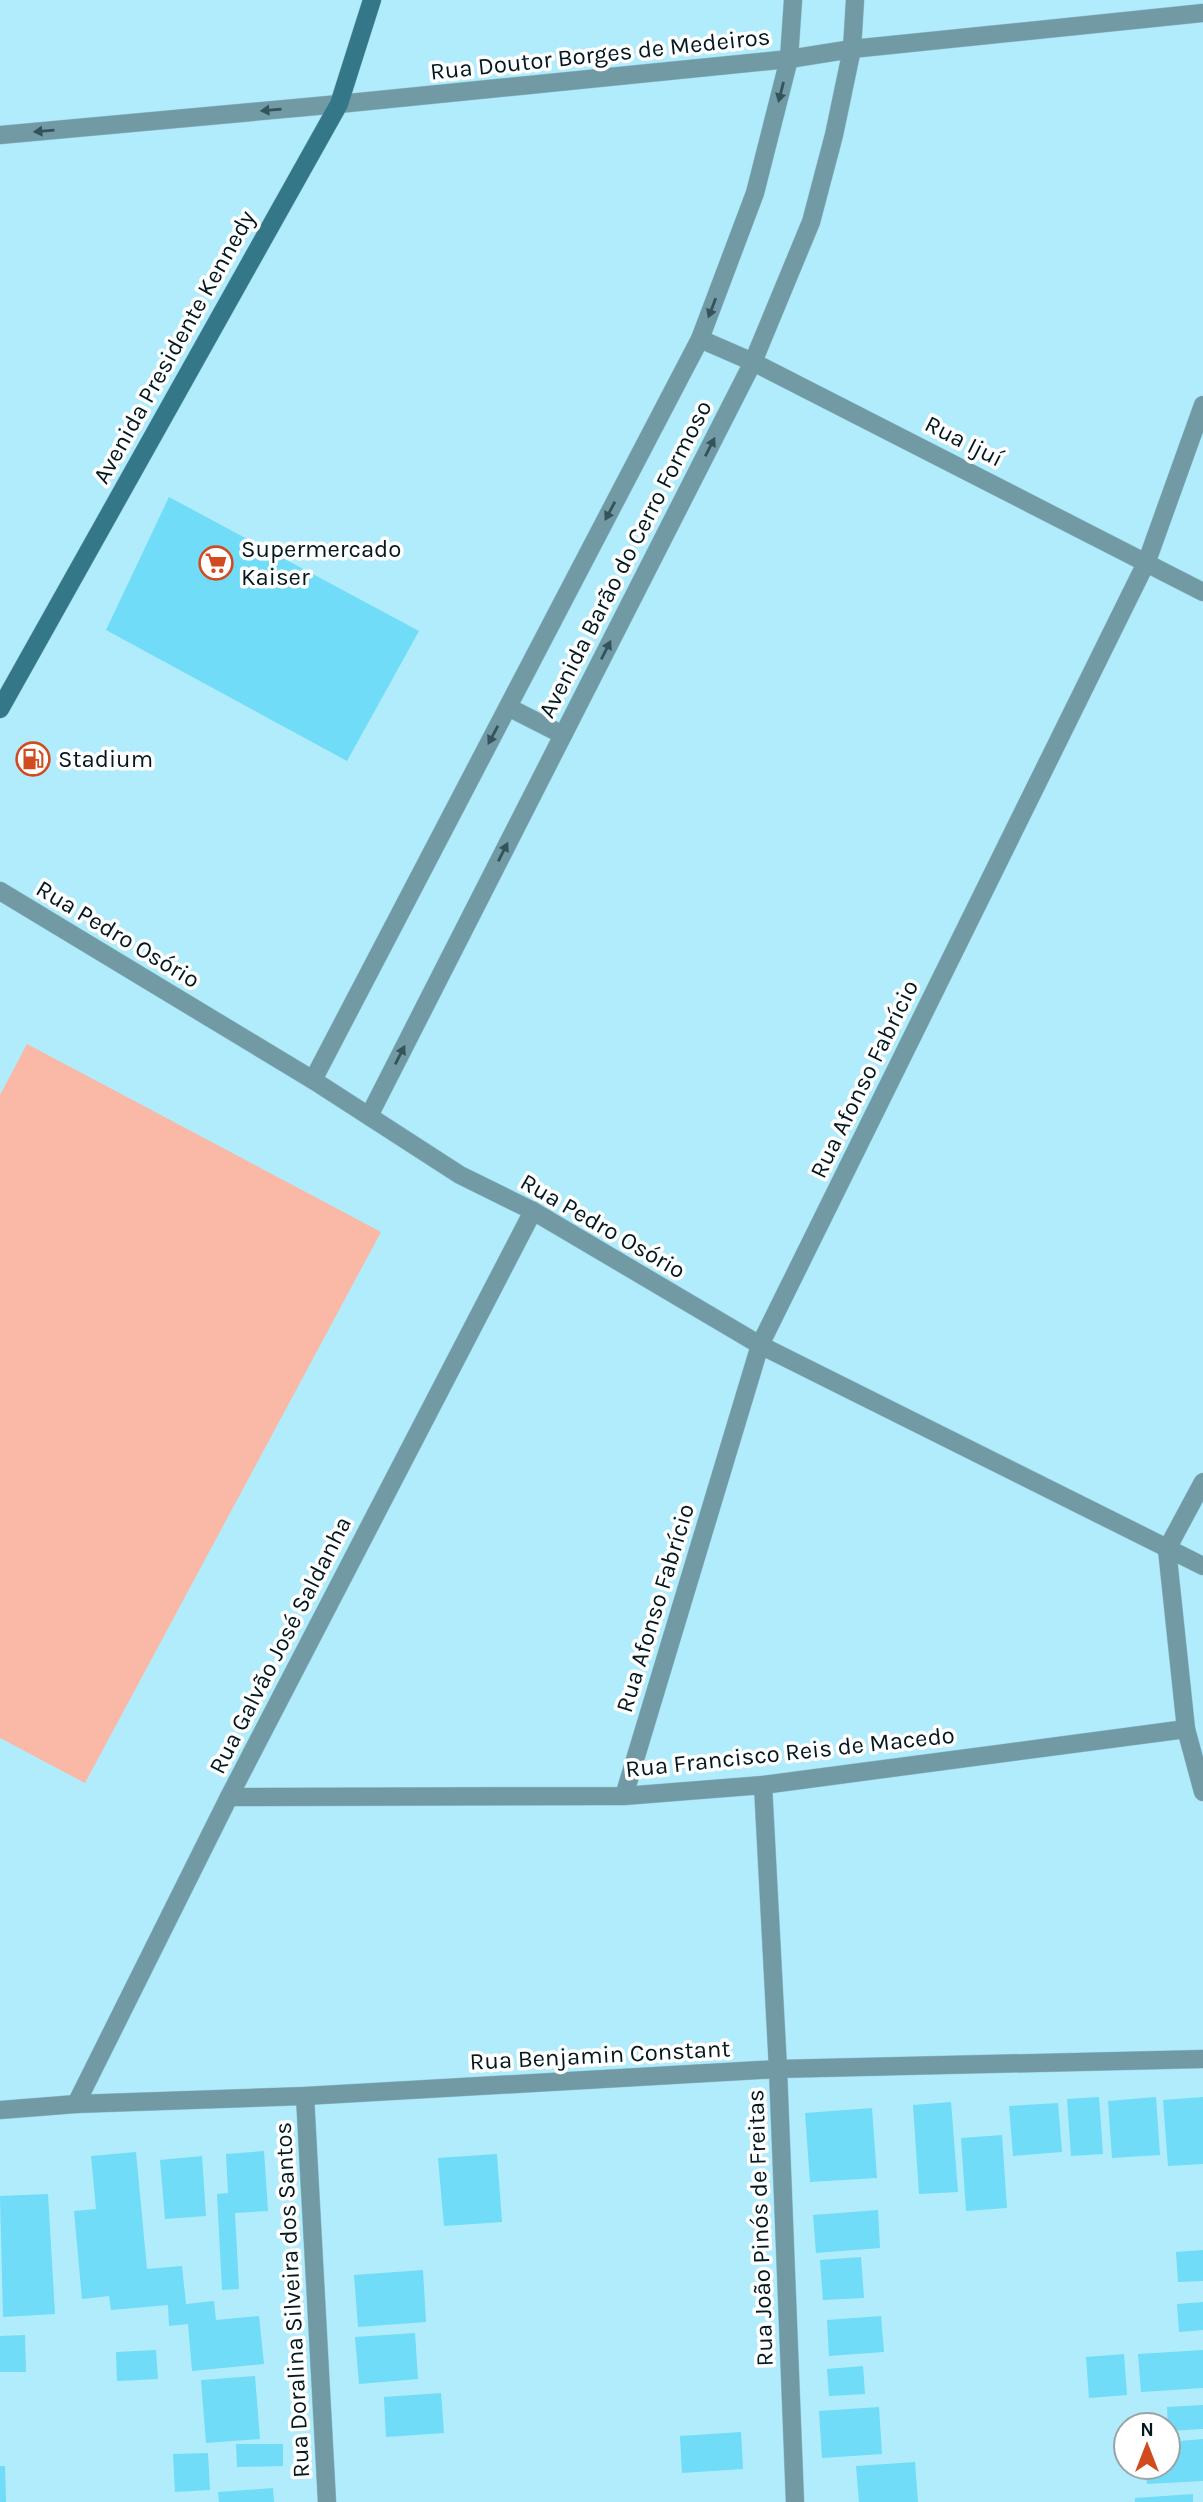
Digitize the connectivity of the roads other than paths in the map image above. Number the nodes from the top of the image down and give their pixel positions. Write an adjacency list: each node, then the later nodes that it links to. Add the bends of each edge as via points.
1 (372, 0): 7 (main road, Avenida Presidente Kennedy)
2 (793, 0): 6 (street, Avenida Barão do Cerro Formoso)
3 (855, 0): 5 (street, Avenida Barão do Cerro Formoso)
4 (1203, 13): 5 (street, Rua Doutor Borges de Medeiros)
5 (852, 49): 6 (street, Rua Doutor Borges de Medeiros); 10 (street, Avenida Barão do Cerro Formoso, via 811,222)
6 (789, 59): 7 (street, Rua Doutor Borges de Medeiros); 9 (street, Avenida Barão do Cerro Formoso, one-way to 9, via 755,193)
7 (338, 104): 8 (street, Rua Doutor Borges de Medeiros, one-way to 8); 15 (main road, Avenida Presidente Kennedy)
8 (0, 135)
9 (700, 339): 10 (street, Rua Ijuí); 14 (street, Avenida Barão do Cerro Formoso, one-way to 14)
10 (753, 362): 12 (street, Rua Ijuí); 16 (street, Avenida Barão do Cerro Formoso, one-way to 10)
11 (1203, 405): 12 (street, Rua Afonso Fabrício)
12 (1146, 561): 13 (street, Rua Ijuí); 21 (street, Rua Afonso Fabrício)
13 (1203, 592)
14 (508, 707): 16 (street); 18 (street, Avenida Barão do Cerro Formoso, one-way to 18)
15 (0, 709)
16 (563, 735): 19 (street, Avenida Barão do Cerro Formoso, one-way to 16)
17 (0, 891): 18 (street, Rua Pedro Osório)
18 (313, 1080): 19 (street, Rua Pedro Osório)
19 (369, 1116): 20 (street, Rua Pedro Osório, via 460,1175)
20 (533, 1211): 21 (street, Rua Pedro Osório); 29 (street, Rua Galvão José Saldanha)
21 (760, 1345): 23 (street, Rua Pedro Osório); 28 (street, Rua Afonso Fabrício)
22 (1203, 1482): 23 (street)
23 (1167, 1549): 24 (street, Rua Pedro Osório); 25 (street)
24 (1203, 1566)
25 (1186, 1728): 26 (street, Rua Francisco Reis de Macedo); 27 (street)
26 (763, 1784): 28 (street, Rua Francisco Reis de Macedo); 31 (street, Rua João Pinós de Freitas)
27 (1203, 1791)
28 (624, 1796): 29 (street, Rua Francisco Reis de Macedo)
29 (229, 1797): 33 (street, Rua Galvão José Saldanha)
30 (1203, 2059): 31 (street, Rua Benjamin Constant)
31 (778, 2069): 32 (street, Rua Benjamin Constant); 36 (street, Rua João Pinós de Freitas)
32 (305, 2096): 33 (street, Rua Benjamin Constant); 35 (street, Rua Doralina Silveira dos Santos)
33 (76, 2104): 34 (street, Rua Benjamin Constant)
34 (0, 2110)
35 (327, 2502)
36 (795, 2502)

